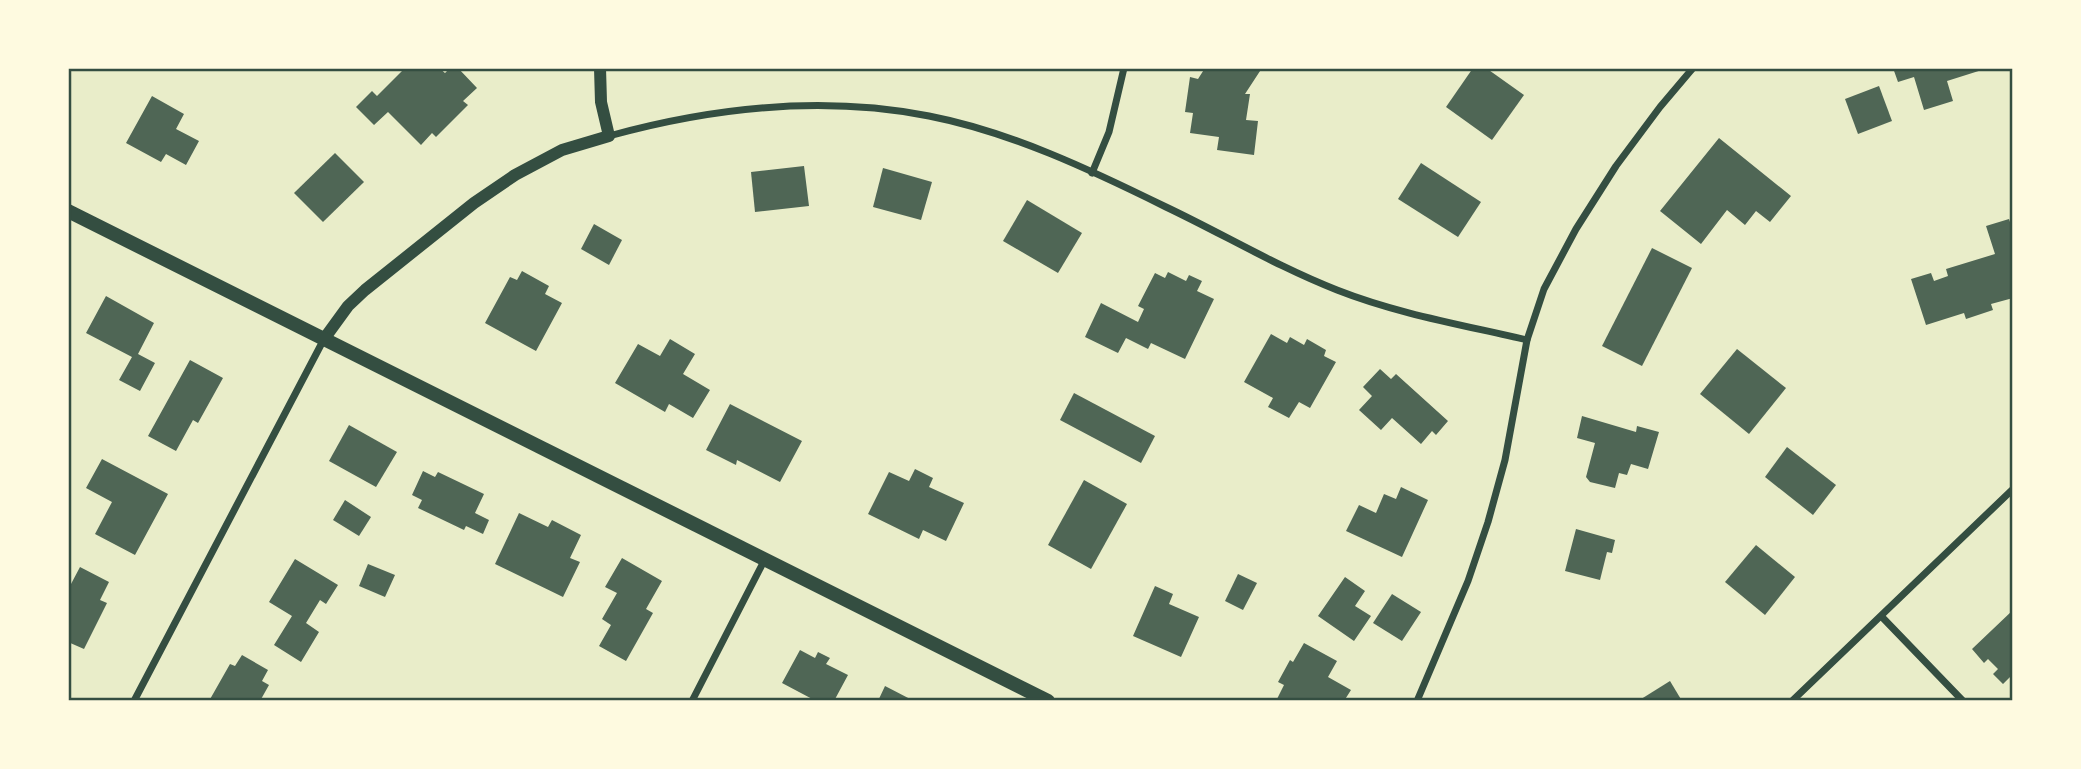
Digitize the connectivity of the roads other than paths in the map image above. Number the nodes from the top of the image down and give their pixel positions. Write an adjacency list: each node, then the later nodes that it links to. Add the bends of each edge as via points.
1 (600, 68): 4 (street)
2 (1124, 68): 5 (street, via 1109,132)
3 (1693, 68): 8 (street, via 1637,136 1576,229 1544,289)
4 (609, 136): 5 (street, via 764,106 860,106 960,124); 7 (street, via 562,150 495,188 365,290)
5 (1092, 173): 8 (street, via 1336,290)
6 (68, 211): 7 (main road)
7 (324, 339): 10 (main road); 12 (street)
8 (1527, 340): 15 (street, via 1489,522)
9 (2013, 489): 11 (street)
10 (765, 559): 13 (street); 14 (main road)
11 (1882, 617): 16 (street); 17 (street)
12 (134, 701)
13 (692, 701)
14 (1048, 701)
15 (1417, 701)
16 (1792, 701)
17 (1964, 701)

